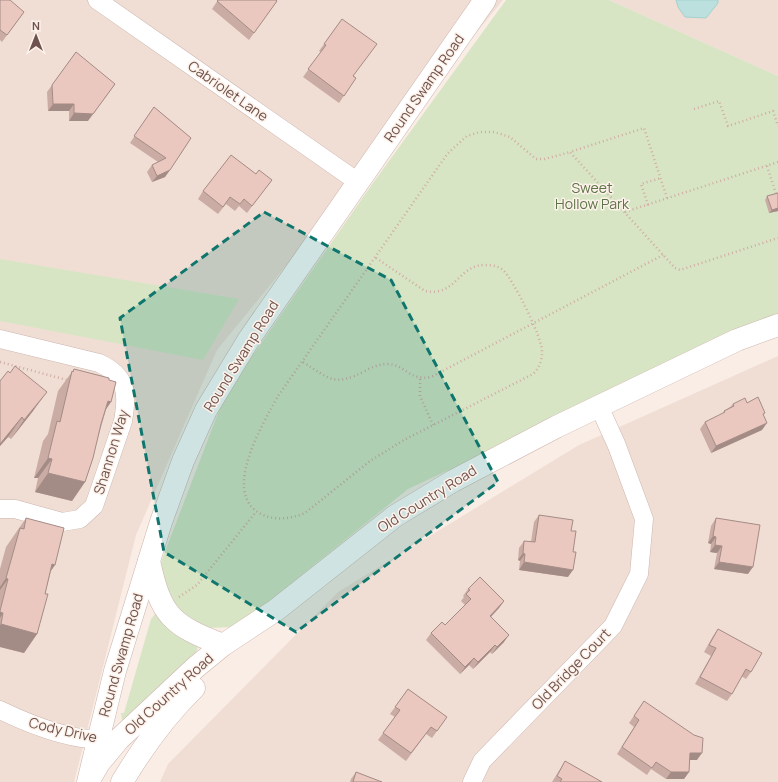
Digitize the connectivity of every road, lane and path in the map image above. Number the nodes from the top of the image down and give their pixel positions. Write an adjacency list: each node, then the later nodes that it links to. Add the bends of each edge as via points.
1 (97, 0): 9 (street, Cabriolet Lane)
2 (485, 0): 9 (main road, Round Swamp Road)
3 (694, 110): 4 (path, via 719,101 728,126 773,111)
4 (778, 126)
5 (570, 152): 8 (path, via 644,128); 13 (path); 16 (path, via 536,159 510,137 494,132 480,132 467,136 448,153)
6 (778, 162): 7 (path)
7 (766, 166): 10 (path); 11 (path)
8 (661, 178): 10 (path); 12 (path, via 641,184)
9 (358, 182): 28 (main road, Round Swamp Road, via 219,386 183,461)
10 (668, 198): 12 (path)
11 (778, 200)
12 (648, 205): 13 (path)
13 (625, 212): 15 (path)
14 (778, 238): 15 (path, via 680,270)
15 (662, 255): 17 (path)
16 (376, 258): 17 (path, via 420,287 433,292 441,292 454,285 468,269 477,265 492,265 502,269 511,279); 21 (path)
17 (532, 324): 22 (path, via 431,377); 25 (path, via 542,345 538,368 533,374)
18 (778, 325): 24 (main road, Old Country Road, via 737,340)
19 (0, 339): 26 (street, Shannon Way, via 99,363 120,377 125,393 123,421 94,506 80,519 62,522 15,509)
20 (0, 362): 23 (path)
21 (303, 362): 22 (path, via 327,378 337,381 349,379 376,365 389,364); 27 (path, via 278,396 258,432 246,464 243,477 246,496)
22 (420, 379): 25 (path, via 420,396)
23 (75, 382)
24 (599, 406): 30 (main road, Old Country Road, via 492,460 395,516); 38 (street, Old Bridge Court, via 644,519 638,574 613,626 482,761)
25 (433, 426): 27 (path, via 370,461 305,513 282,519 270,518)
26 (0, 508)
27 (256, 512): 29 (path, via 197,585)
28 (149, 561): 31 (main road, via 158,599 168,614 183,628); 35 (main road, Round Swamp Road, via 115,671)
29 (175, 600)
30 (276, 610): 31 (main road, Old Country Road); 33 (main road, via 235,652 176,705)
31 (223, 645): 34 (main road, Old Country Road, via 179,682)
32 (0, 710): 35 (street, Cody Drive, via 32,726)
33 (152, 735): 34 (street, Cody Drive); 37 (main road)
34 (119, 739): 35 (street, Cody Drive); 36 (main road, Old Country Road)
35 (98, 740): 36 (main road, Round Swamp Road)
36 (89, 780)
37 (122, 782)
38 (472, 782)

